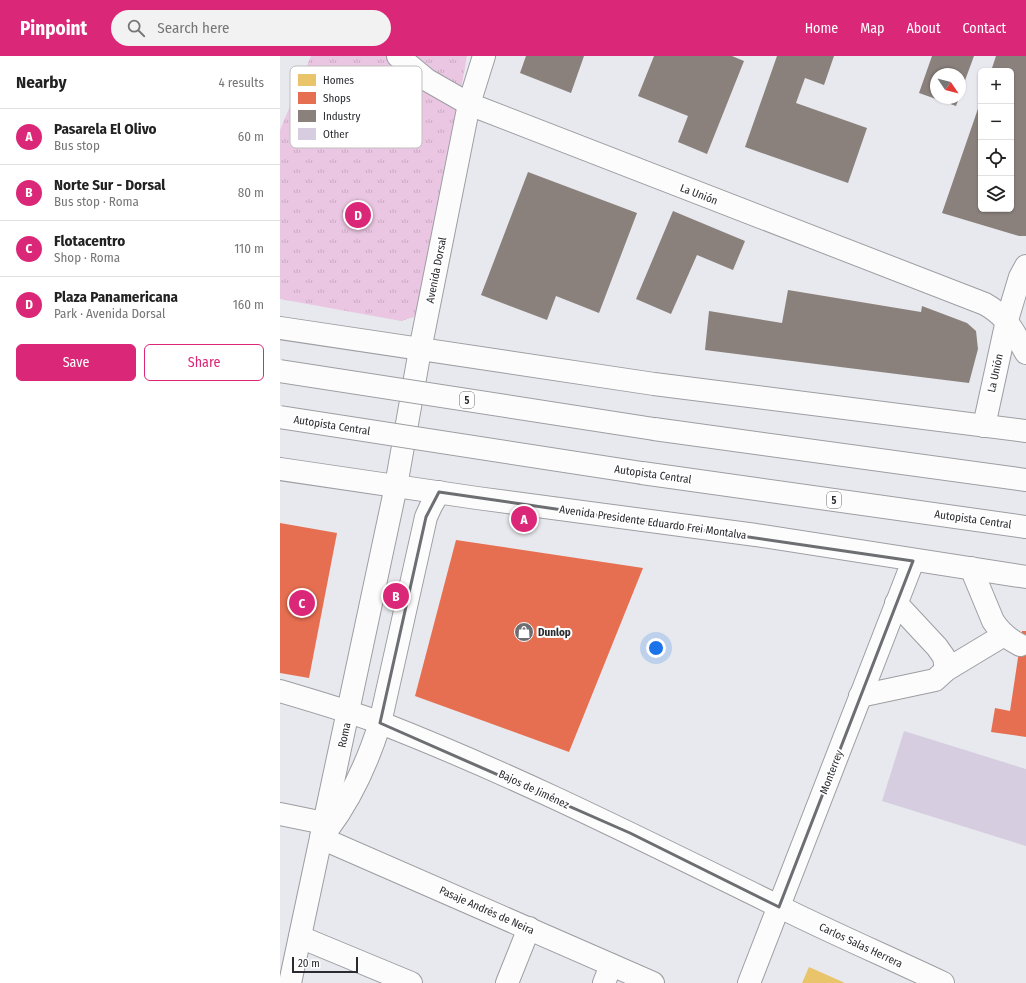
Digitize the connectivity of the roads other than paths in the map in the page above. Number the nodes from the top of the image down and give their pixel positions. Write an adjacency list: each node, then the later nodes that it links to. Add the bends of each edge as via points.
1 (398, 56): 4 (main road, La Unión)
2 (478, 56): 6 (main road)
3 (484, 56): 6 (main road, Avenida Dorsal)
4 (410, 66)
5 (422, 76): 6 (main road, La Unión)
6 (469, 104): 8 (main road, La Unión, via 985,304); 10 (main road, Avenida Dorsal)
7 (1026, 266): 8 (main road, via 1020,277)
8 (1007, 320): 11 (main road, La Unión); 14 (main road, La Unión)
9 (280, 328): 10 (main road)
10 (420, 350): 14 (main road, via 654,384); 18 (main road, Avenida Dorsal)
11 (1026, 352)
12 (280, 371): 17 (main road, 5, bridge, via 654,429)
13 (280, 417): 20 (main road, Autopista Central / 5, bridge, via 642,473)
14 (984, 426): 15 (main road)
15 (1026, 431)
16 (280, 469): 18 (main road, Avenida Presidente Eduardo Frei Montalva)
17 (1026, 480)
18 (396, 486): 19 (main road, Avenida Presidente Eduardo Frei Montalva); 28 (main road, Roma)
19 (439, 492): 21 (main road, Avenida Presidente Eduardo Frei Montalva); 29 (main road, via 426,517)
20 (1026, 527)
21 (913, 560): 22 (main road, Avenida Presidente Eduardo Frei Montalva); 24 (main road, Monterrey)
22 (971, 568): 23 (main road, Avenida Presidente Eduardo Frei Montalva); 25 (main road, via 993,621 1012,640)
23 (1026, 577)
24 (896, 603): 25 (main road, via 944,657); 27 (main road, Monterrey)
25 (946, 670): 27 (main road, via 934,680)
26 (280, 691): 28 (main road, Bajos de Jiménez)
27 (860, 696): 32 (main road, Monterrey)
28 (348, 712): 29 (main road, Bajos de Jiménez); 31 (main road, Roma)
29 (380, 723): 31 (main road, via 352,792 337,816); 32 (main road, Bajos de Jiménez, via 489,768 630,832)
30 (280, 814): 31 (main road, Pasaje Andrés de Neira)
31 (323, 830): 33 (main road, Pasaje Andrés de Neira); 34 (main road, Roma)
32 (779, 907): 40 (main road, Monterrey); 41 (main road, Carlos Salas Herrera)
33 (529, 928): 35 (main road, Pasaje Andrés de Neira); 38 (main road)
34 (300, 937): 36 (main road, Roma); 37 (main road)
35 (608, 974): 39 (main road, Pasaje Andrés de Neira)
36 (290, 983)
37 (411, 983)
38 (507, 983)
39 (653, 983)
40 (749, 983)
41 (943, 983)

